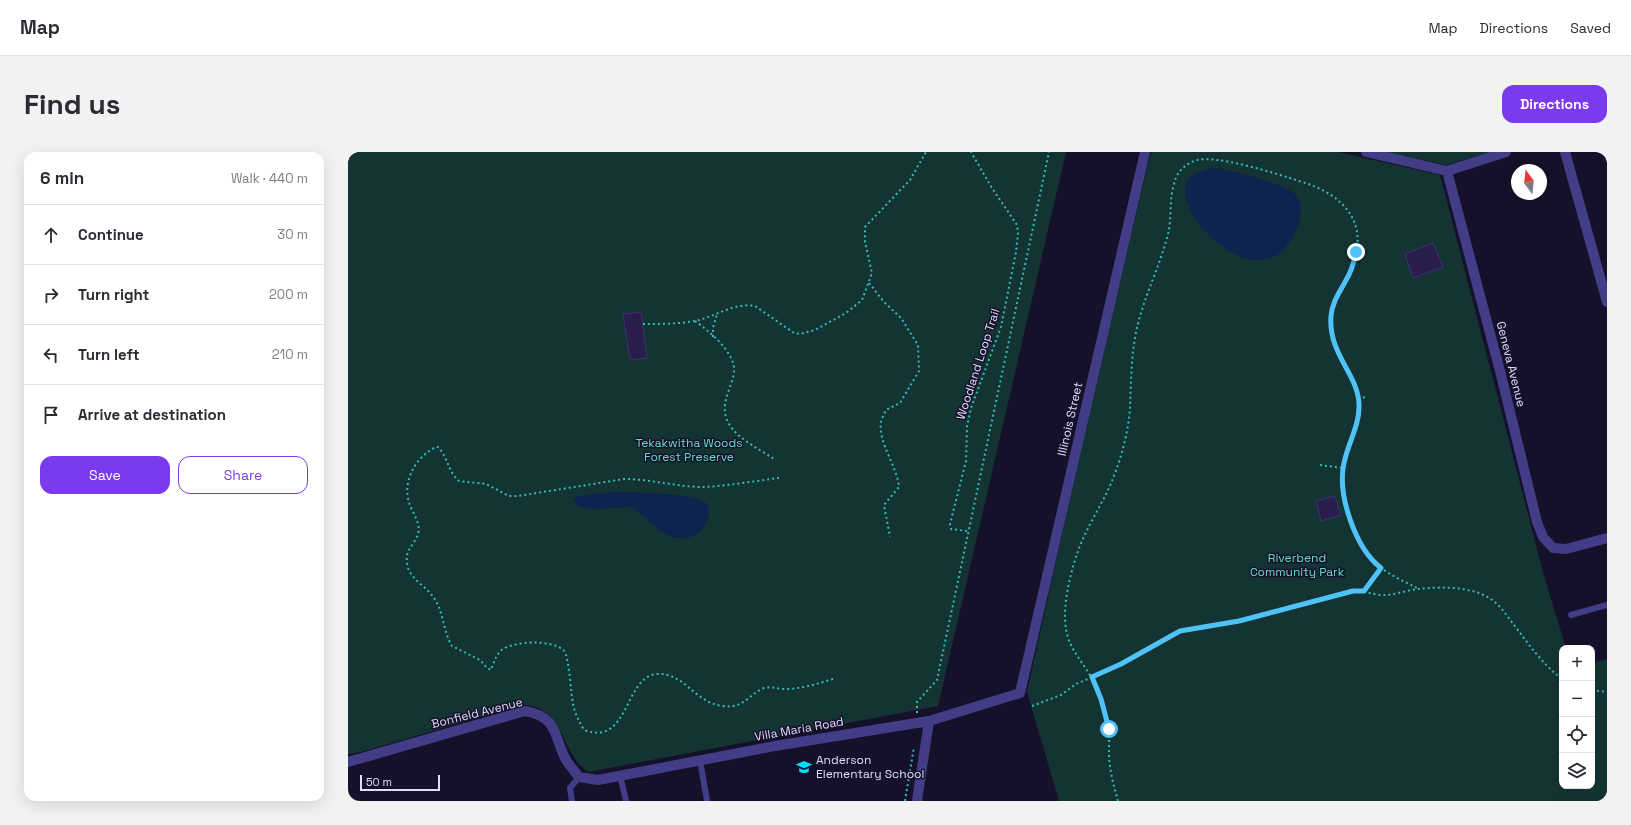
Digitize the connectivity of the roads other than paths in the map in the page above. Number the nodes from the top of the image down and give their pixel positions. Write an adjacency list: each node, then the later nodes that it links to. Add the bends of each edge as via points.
1 (1145, 152): 10 (street, Illinois Street)
2 (1366, 152): 5 (street)
3 (1506, 152): 5 (street)
4 (1564, 152): 6 (street)
5 (1447, 171): 7 (street, Geneva Avenue, via 1543,537 1553,548 1566,549)
6 (1607, 302)
7 (1607, 538)
8 (1607, 605): 9 (lane)
9 (1571, 615)
10 (1020, 693): 11 (street, Villa Maria Road)
11 (929, 721): 12 (street, Villa Maria Road); 19 (street)
12 (700, 760): 14 (street, Villa Maria Road); 18 (lane)
13 (348, 762): 15 (street, Bonfield Avenue, via 525,712 538,714 548,722 556,734 566,760)
14 (620, 775): 15 (street, Villa Maria Road, via 598,780); 17 (lane)
15 (579, 778): 16 (lane, via 570,788)
16 (572, 801)
17 (626, 801)
18 (707, 801)
19 (917, 801)

